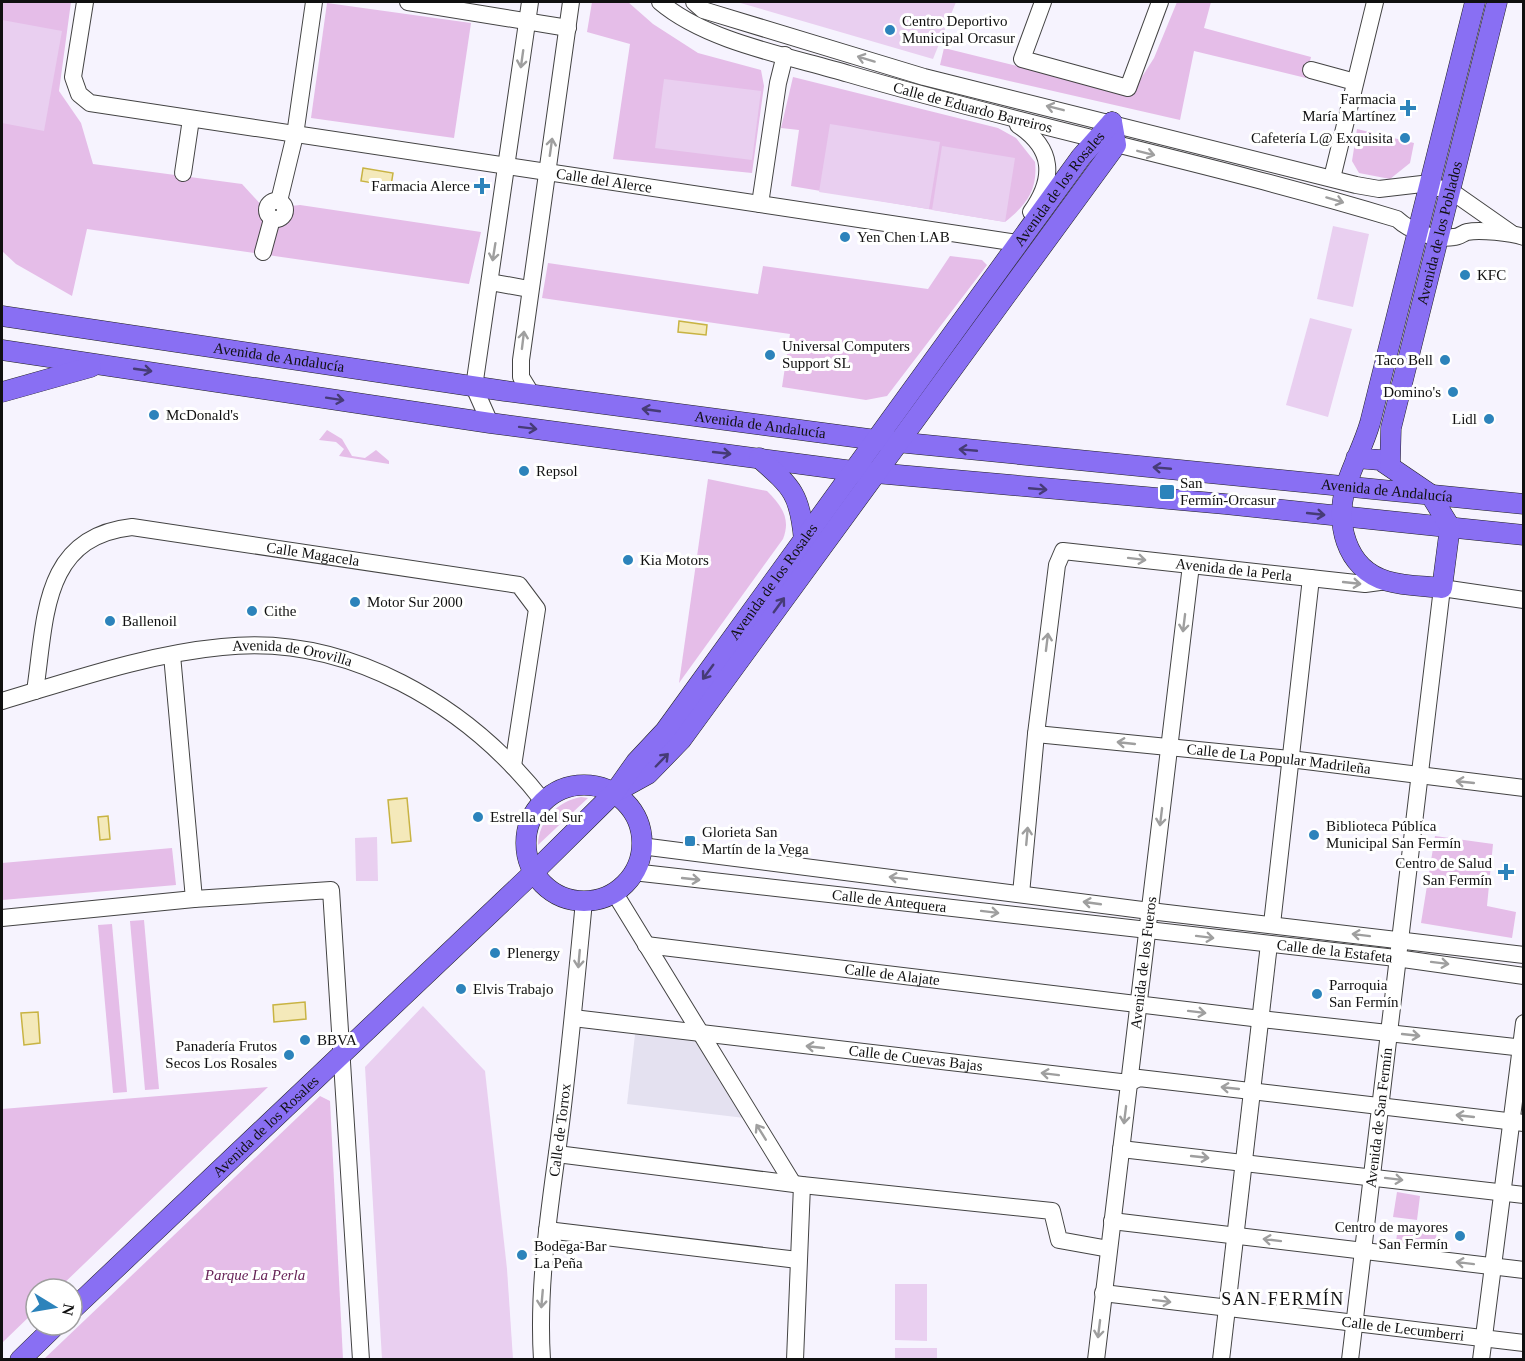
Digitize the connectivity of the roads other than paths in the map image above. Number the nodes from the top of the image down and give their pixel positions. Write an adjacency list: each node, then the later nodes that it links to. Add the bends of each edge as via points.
1 (85, 2): 19 (street, Calle del Alerce, via 73,77 79,94 90,103)
2 (314, 2): 21 (street)
3 (408, 2): 13 (street)
4 (530, 2): 13 (street)
5 (571, 2): 14 (street)
6 (660, 2): 15 (street, Calle de Eduardo Barreiros, via 699,29)
7 (693, 2): 20 (street, Calle de Eduardo Barreiros, one-way to 7, via 924,77 704,10)
8 (1043, 2): 9 (street, via 1022,59 1128,88)
9 (1160, 2)
10 (1375, 2): 17 (street)
11 (1475, 2): 29 (main road, Avenida de los Poblados)
12 (1497, 2): 30 (main road, Avenida de los Poblados)
13 (527, 21): 14 (street); 24 (street, one-way to 24)
14 (568, 28): 26 (street, one-way to 14)
15 (785, 55): 18 (street, Calle de Eduardo Barreiros); 31 (street)
16 (1311, 70): 17 (street)
17 (1355, 82): 27 (street)
18 (1008, 118): 22 (street, Calle de Eduardo Barreiros); 37 (street, via 1037,137 1047,159 1047,178 1041,197 1024,221)
19 (191, 119): 21 (street, Calle del Alerce); 25 (street)
20 (1112, 122): 22 (main road, Avenida de los Rosales); 23 (main road, Avenida de los Rosales); 27 (street, Calle de Eduardo Barreiros)
21 (296, 135): 24 (street, Calle del Alerce); 39 (street, via 279,201 284,213 281,218 272,219)
22 (1095, 140): 23 (street, Calle de Eduardo Barreiros); 37 (main road, Avenida de los Rosales)
23 (1116, 145): 33 (street, Calle de Eduardo Barreiros, one-way to 33); 52 (main road, Avenida de los Rosales)
24 (507, 167): 26 (street, Calle del Alerce); 40 (street, one-way to 40)
25 (183, 173)
26 (547, 173): 31 (street, Calle del Alerce); 41 (street)
27 (1332, 178): 28 (street, Calle de Eduardo Barreiros, via 1379,189)
28 (1404, 186): 29 (street, Calle de Eduardo Barreiros); 33 (street, via 1396,192 1394,201)
29 (1431, 186): 30 (street, Calle de Eduardo Barreiros); 34 (main road, Avenida de los Poblados)
30 (1451, 191): 32 (street, Calle de Eduardo Barreiros); 38 (main road, Avenida de los Poblados)
31 (760, 204): 37 (street, Calle del Alerce)
32 (1473, 207): 35 (street, via 1475,219); 36 (street, Calle de Eduardo Barreiros)
33 (1397, 219): 34 (street, Calle de Eduardo Barreiros)
34 (1419, 232): 38 (street, Calle de Eduardo Barreiros); 54 (main road, Avenida de los Poblados, via 1370,423)
35 (1467, 232): 36 (street, Calle de Eduardo Barreiros); 38 (street, Calle de Eduardo Barreiros)
36 (1518, 235)
37 (1023, 236): 45 (main road, Avenida de los Rosales)
38 (1439, 237): 55 (main road, Avenida de los Poblados, via 1390,428)
39 (262, 252)
40 (490, 282): 41 (street); 46 (street)
41 (529, 289): 48 (street, one-way to 41, via 520,371)
42 (2, 316): 46 (main road, Avenida de Andalucía)
43 (2, 350): 44 (main road, Avenida de Andalucía)
44 (102, 364): 47 (main road); 49 (main road, Avenida de Andalucía, one-way to 49)
45 (917, 383): 50 (main road, via 904,390 879,418); 51 (main road, Avenida de los Rosales)
46 (474, 387): 48 (main road, Avenida de Andalucía); 49 (street)
47 (2, 392)
48 (532, 395): 50 (main road, Avenida de Andalucía, one-way to 48)
49 (490, 423): 53 (main road, Avenida de Andalucía, one-way to 53)
50 (845, 436): 51 (main road, Avenida de Andalucía)
51 (876, 440): 52 (main road, Avenida de Andalucía); 56 (main road, Avenida de los Rosales)
52 (898, 443): 57 (main road, Avenida de los Rosales); 58 (main road, Avenida de Andalucía, one-way to 52)
53 (759, 458): 56 (main road, Avenida de Andalucía); 64 (main road, via 793,488 802,514)
54 (1356, 458): 55 (main road, via 1374,458); 58 (main road, Avenida de los Poblados)
55 (1390, 465): 59 (main road)
56 (853, 471): 57 (main road, Avenida de Andalucía); 64 (main road, Avenida de los Rosales)
57 (875, 473): 61 (main road, Avenida de Andalucía, one-way to 61); 79 (main road, Avenida de los Rosales, one-way to 57, via 648,774 681,740)
58 (1346, 485): 59 (main road, Avenida de Andalucía); 61 (main road, Avenida de la Perla)
59 (1430, 494): 60 (main road, Avenida de Andalucía); 62 (main road)
60 (1524, 504)
61 (1342, 516): 62 (main road, Avenida de Andalucía); 67 (main road, Avenida de la Perla, via 1346,545 1355,560 1366,571)
62 (1450, 527): 63 (main road, Avenida de Andalucía); 68 (main road)
63 (1524, 535)
64 (804, 541): 79 (main road, Avenida de los Rosales, one-way to 79, via 665,731)
65 (1191, 565): 66 (street, Avenida de la Perla); 73 (street, Avenida de la Perla, one-way to 65, via 1057,565 1063,551); 74 (street, Avenida de los Fueros, one-way to 74)
66 (1311, 578): 67 (street, Avenida de la Perla, one-way to 67, via 1365,584); 75 (street)
67 (1387, 581): 68 (main road, Avenida de la Perla)
68 (1442, 588): 69 (street, Avenida de la Perla); 77 (street, Avenida de San Fermín)
69 (1524, 600)
70 (172, 655): 71 (street, Avenida de Orovilla); 76 (street, Avenida de Orovilla, via 222,646 252,646 310,651 378,671 437,701); 86 (street)
71 (35, 691): 72 (street, Avenida de Orovilla); 76 (street, Calle Magacela, via 48,599 55,578 84,543 114,529 132,527 422,569 519,585 537,609)
72 (2, 701)
73 (1036, 734): 74 (street, Calle de La Popular Madrileña, one-way to 73); 85 (street, one-way to 73)
74 (1169, 748): 75 (street, Calle de La Popular Madrileña); 88 (street, Avenida de los Fueros, one-way to 88)
75 (1290, 759): 77 (street, Calle de La Popular Madrileña); 90 (street)
76 (513, 766): 80 (street, Avenida de Orovilla)
77 (1419, 776): 78 (street, Calle de La Popular Madrileña, one-way to 77); 92 (street, Avenida de San Fermín)
78 (1524, 788)
79 (614, 793): 80 (main road, via 596,786 577,785 559,790); 81 (main road, via 635,816); 82 (main road, Avenida de los Rosales)
80 (543, 801): 82 (main road, via 532,816 526,835 527,854)
81 (641, 846): 83 (main road); 85 (street, Calle de Antequera, one-way to 81)
82 (534, 872): 87 (main road, via 547,888); 105 (main road, Avenida de los Rosales)
83 (633, 872): 84 (main road); 91 (street, Calle de Antequera, one-way to 91)
84 (614, 892): 87 (main road); 94 (street)
85 (1021, 894): 88 (street, Calle de Antequera, one-way to 85)
86 (194, 899): 89 (street); 105 (street, via 330,890)
87 (584, 901): 99 (street, Calle de Torrox, one-way to 99)
88 (1150, 911): 90 (street, Calle de la Estafeta); 91 (street, Avenida de los Fueros)
89 (2, 918)
90 (1272, 924): 92 (street, Calle de la Estafeta, one-way to 90)
91 (1147, 930): 93 (street, Calle de la Estafeta, one-way to 93); 98 (street, Avenida de los Fueros)
92 (1400, 939): 95 (street, Calle de la Estafeta); 96 (street, Avenida de San Fermín)
93 (1269, 944): 96 (street, Calle de la Estafeta); 100 (street)
94 (646, 945): 98 (street, Calle de Alajate); 103 (street)
95 (1524, 955)
96 (1398, 959): 97 (street, Calle de la Estafeta, one-way to 97); 102 (street, Avenida de San Fermín)
97 (1524, 976)
98 (1138, 1005): 100 (street, Calle de Alajate, one-way to 100); 106 (street, Avenida de los Fueros)
99 (573, 1018): 103 (street, Calle de Cuevas Bajas); 111 (street, Calle de Torrox)
100 (1261, 1019): 102 (street, Calle de Alajate); 107 (street)
101 (1524, 1023): 104 (street)
102 (1387, 1033): 104 (street, Calle de Alajate, one-way to 104); 108 (street, Avenida de San Fermín)
103 (701, 1034): 106 (street, Calle de Cuevas Bajas, one-way to 103); 114 (street, one-way to 103)
104 (1522, 1048): 109 (street)
105 (343, 1051): 126 (main road, Avenida de los Rosales); 133 (street)
106 (1129, 1083): 107 (street, Calle de Cuevas Bajas, one-way to 106, via 1139,1078); 110 (street, Avenida de los Fueros, one-way to 110)
107 (1253, 1091): 108 (street, Calle de Cuevas Bajas); 112 (street)
108 (1378, 1107): 109 (street, Calle de Cuevas Bajas, one-way to 108); 113 (street, Avenida de San Fermín)
109 (1517, 1122): 115 (street)
110 (1121, 1149): 112 (street, one-way to 112); 117 (street, Avenida de los Fueros)
111 (557, 1154): 114 (street); 118 (street, Calle de Torrox)
112 (1245, 1162): 113 (street); 119 (street)
113 (1371, 1176): 115 (street, one-way to 115); 121 (street, Avenida de San Fermín)
114 (797, 1184): 120 (street, via 1052,1211 1059,1240); 122 (street)
115 (1502, 1192): 116 (street); 123 (street)
116 (1524, 1195)
117 (1112, 1221): 119 (street); 120 (street, Avenida de los Fueros)
118 (547, 1230): 122 (street); 134 (street, Calle de Torrox, one-way to 134, via 540,1326)
119 (1236, 1236): 121 (street, one-way to 119); 127 (street)
120 (1109, 1249): 125 (street, Avenida de los Fueros)
121 (1362, 1251): 123 (street, one-way to 121); 128 (street, Avenida de San Fermín)
122 (798, 1260): 135 (street)
123 (1493, 1266): 124 (street); 130 (street)
124 (1524, 1270)
125 (1104, 1293): 127 (street, Calle de Lecumberri, one-way to 127); 136 (street, Avenida de los Fueros, one-way to 136)
126 (84, 1299)
127 (1227, 1309): 128 (street, Calle de Lecumberri); 137 (street)
128 (1354, 1323): 130 (street, Calle de Lecumberri); 138 (street, Avenida de San Fermín)
129 (43, 1337): 132 (main road)
130 (1484, 1339): 131 (street, Calle de Lecumberri); 139 (street)
131 (1524, 1343)
132 (20, 1359)
133 (361, 1359)
134 (542, 1359)
135 (795, 1359)
136 (1096, 1359)
137 (1221, 1359)
138 (1350, 1359)
139 (1481, 1359)

